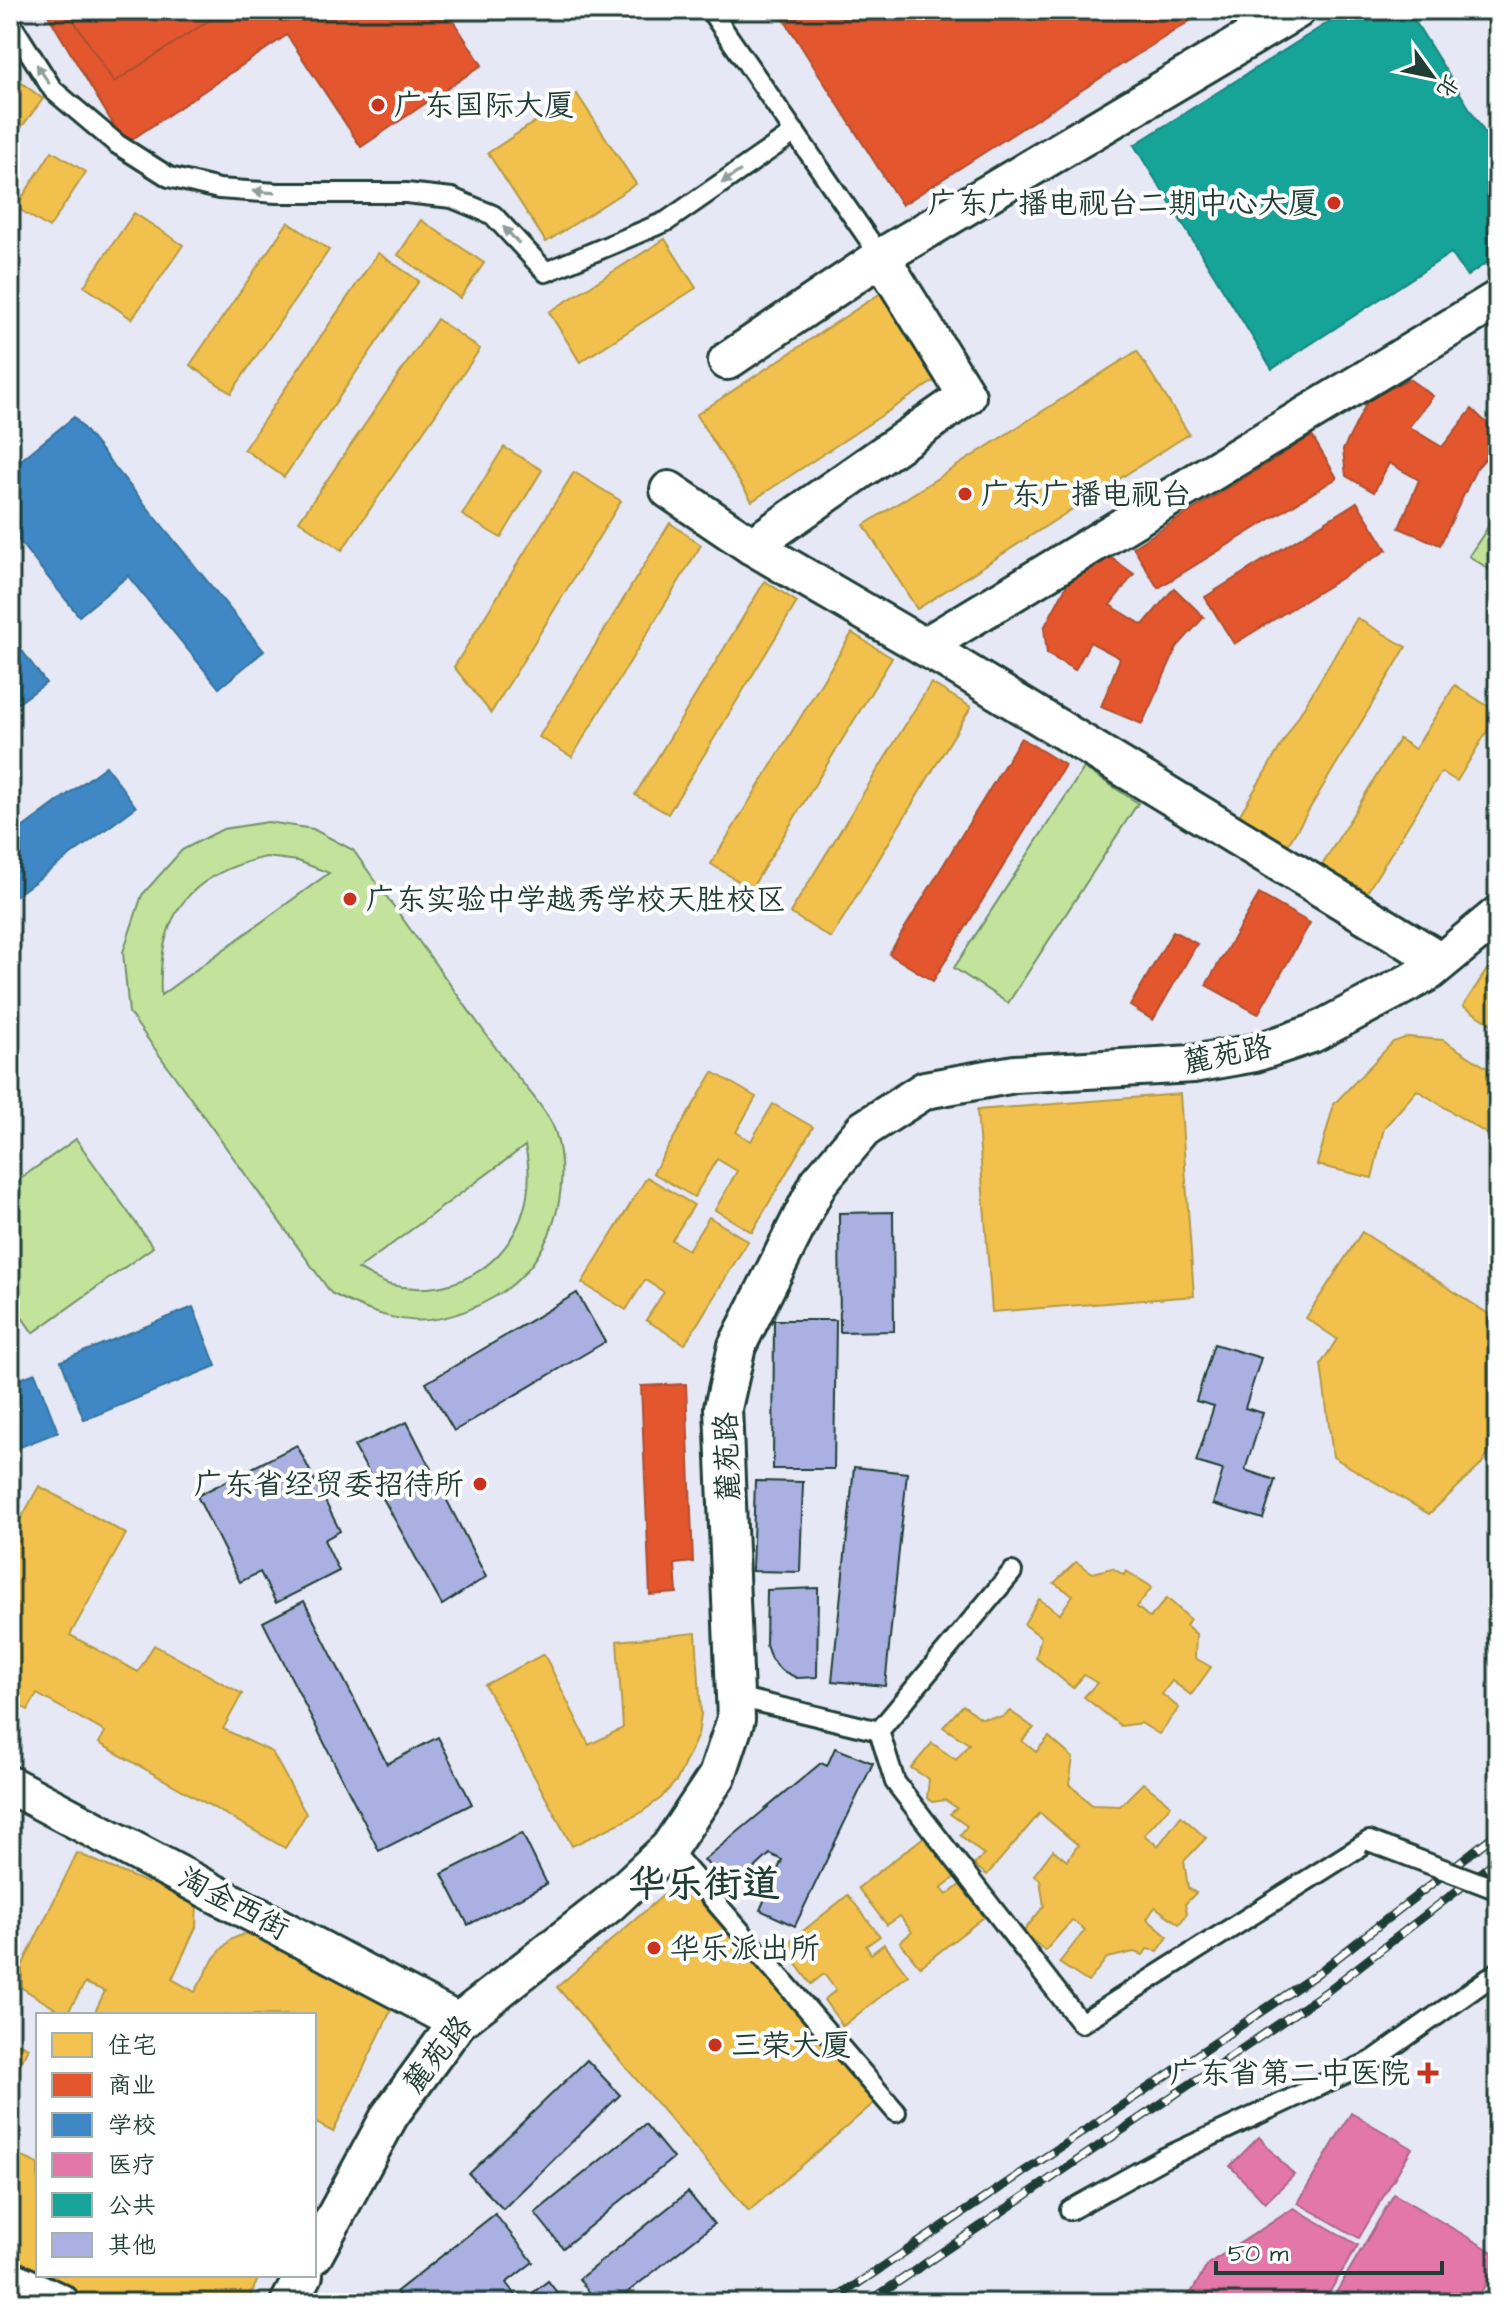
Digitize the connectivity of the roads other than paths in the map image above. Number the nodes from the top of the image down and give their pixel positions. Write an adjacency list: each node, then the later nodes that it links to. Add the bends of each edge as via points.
1 (710, 10): 4 (lane)
2 (1297, 10): 5 (street)
3 (10, 22): 4 (lane, one-way to 3, via 667,221 546,272 493,215 452,198 219,189 169,177 117,144 53,90)
4 (795, 132): 5 (lane)
5 (881, 257): 7 (street); 9 (street, via 967,396)
6 (1498, 299): 10 (street)
7 (727, 361)
8 (669, 490): 9 (street)
9 (752, 546): 10 (street)
10 (925, 646): 12 (street)
11 (1498, 915): 12 (street, 麓苑路)
12 (1441, 961): 14 (street, 麓苑路, via 1312,1034 1255,1053 1193,1064 1015,1074 925,1090 864,1129 819,1182 737,1346 723,1408)
13 (1012, 1572): 15 (lane)
14 (737, 1697): 15 (lane); 17 (street, 麓苑路, via 736,1719 717,1776)
15 (879, 1731): 18 (lane, bridge, via 895,1782 1081,2023 1369,1841)
16 (10, 1785): 20 (street, 淘金西街)
17 (669, 1848): 20 (street, 麓苑路, via 609,1904); 21 (lane)
18 (1498, 1890)
19 (1498, 1972): 22 (lane, via 1372,2061 1164,2158)
20 (458, 2022): 23 (street, 麓苑路, via 390,2115)
21 (896, 2112)
22 (1070, 2210)
23 (316, 2251)
24 (303, 2277): 27 (street)
25 (10, 2279): 26 (street)
26 (61, 2303)
27 (289, 2303)

